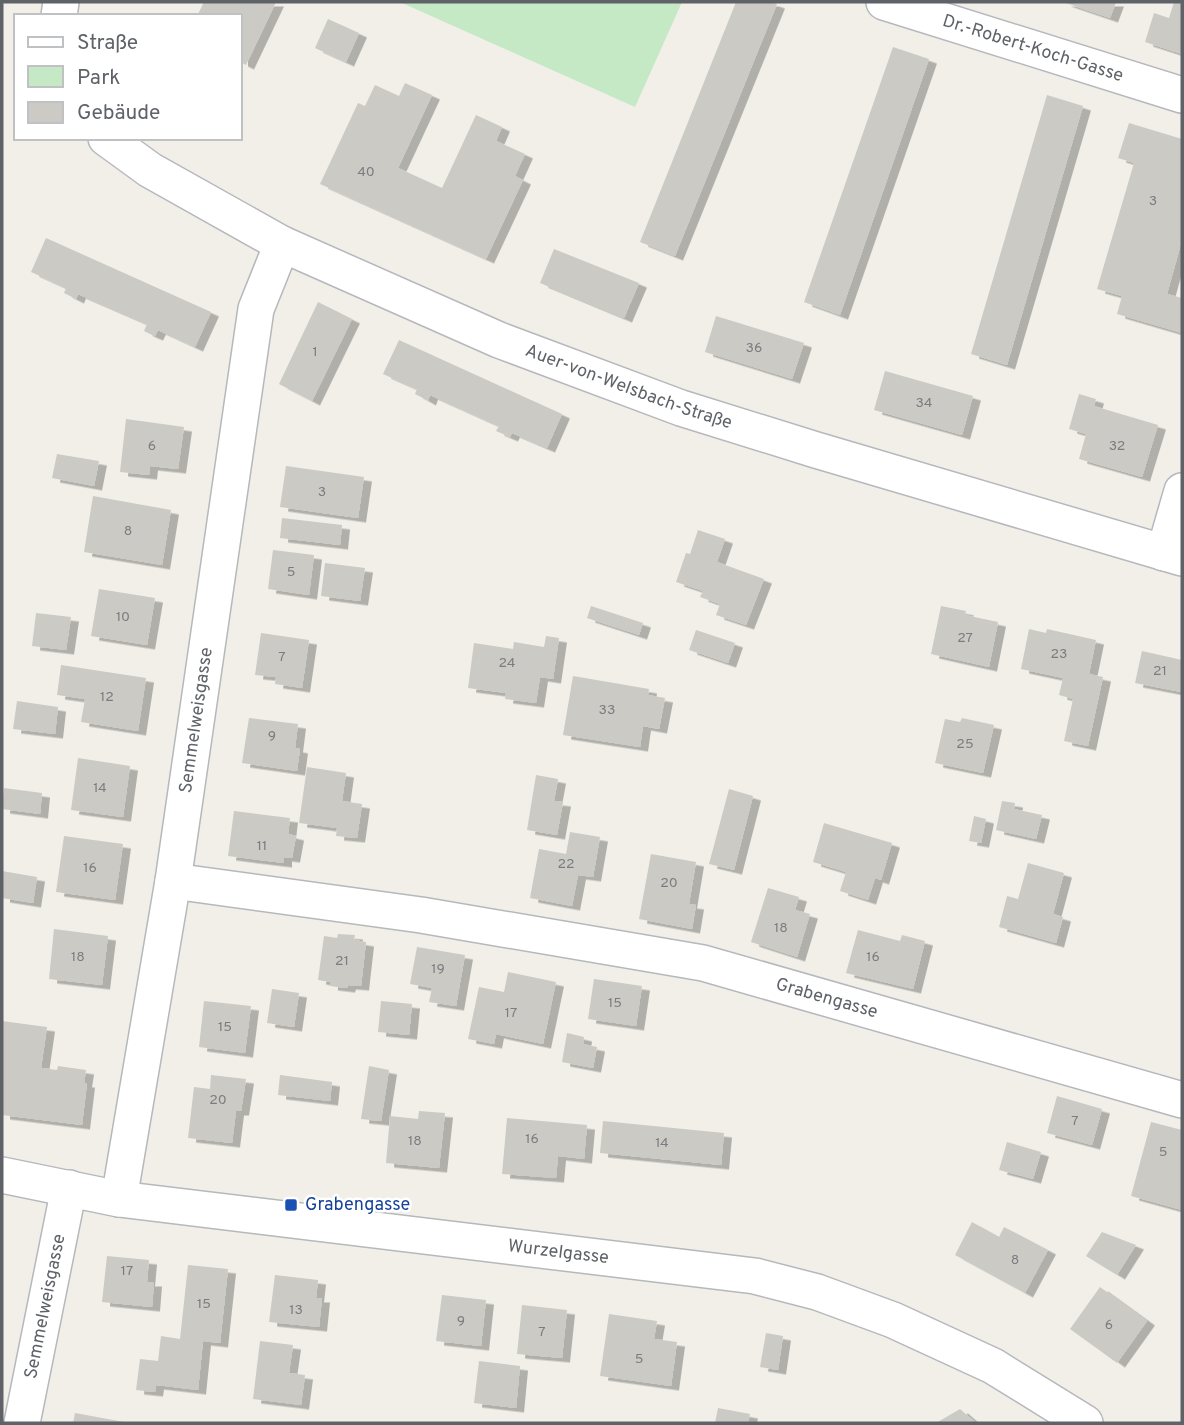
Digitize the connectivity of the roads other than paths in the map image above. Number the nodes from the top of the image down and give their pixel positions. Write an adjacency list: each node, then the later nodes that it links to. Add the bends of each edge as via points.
1 (884, 2): 2 (street, Dr.-Robert-Koch-Gasse)
2 (1182, 95)
3 (109, 140): 4 (street, Auer-von-Welsbach-Straße, via 150,170)
4 (282, 244): 6 (street, Auer-von-Welsbach-Straße, via 499,340 636,392); 7 (street, Semmelweisgasse, via 256,309)
5 (1182, 491): 6 (street)
6 (1173, 555)
7 (173, 881): 8 (street, Grabengasse, via 421,915 703,963); 11 (street, Semmelweisgasse)
8 (1182, 1100)
9 (2, 1175): 10 (street, Wurzelgasse)
10 (69, 1188): 11 (street, Wurzelgasse); 12 (street, Semmelweisgasse)
11 (119, 1199): 13 (street, Wurzelgasse, via 755,1276 817,1292 893,1320 993,1366)
12 (22, 1423)
13 (1085, 1423)

